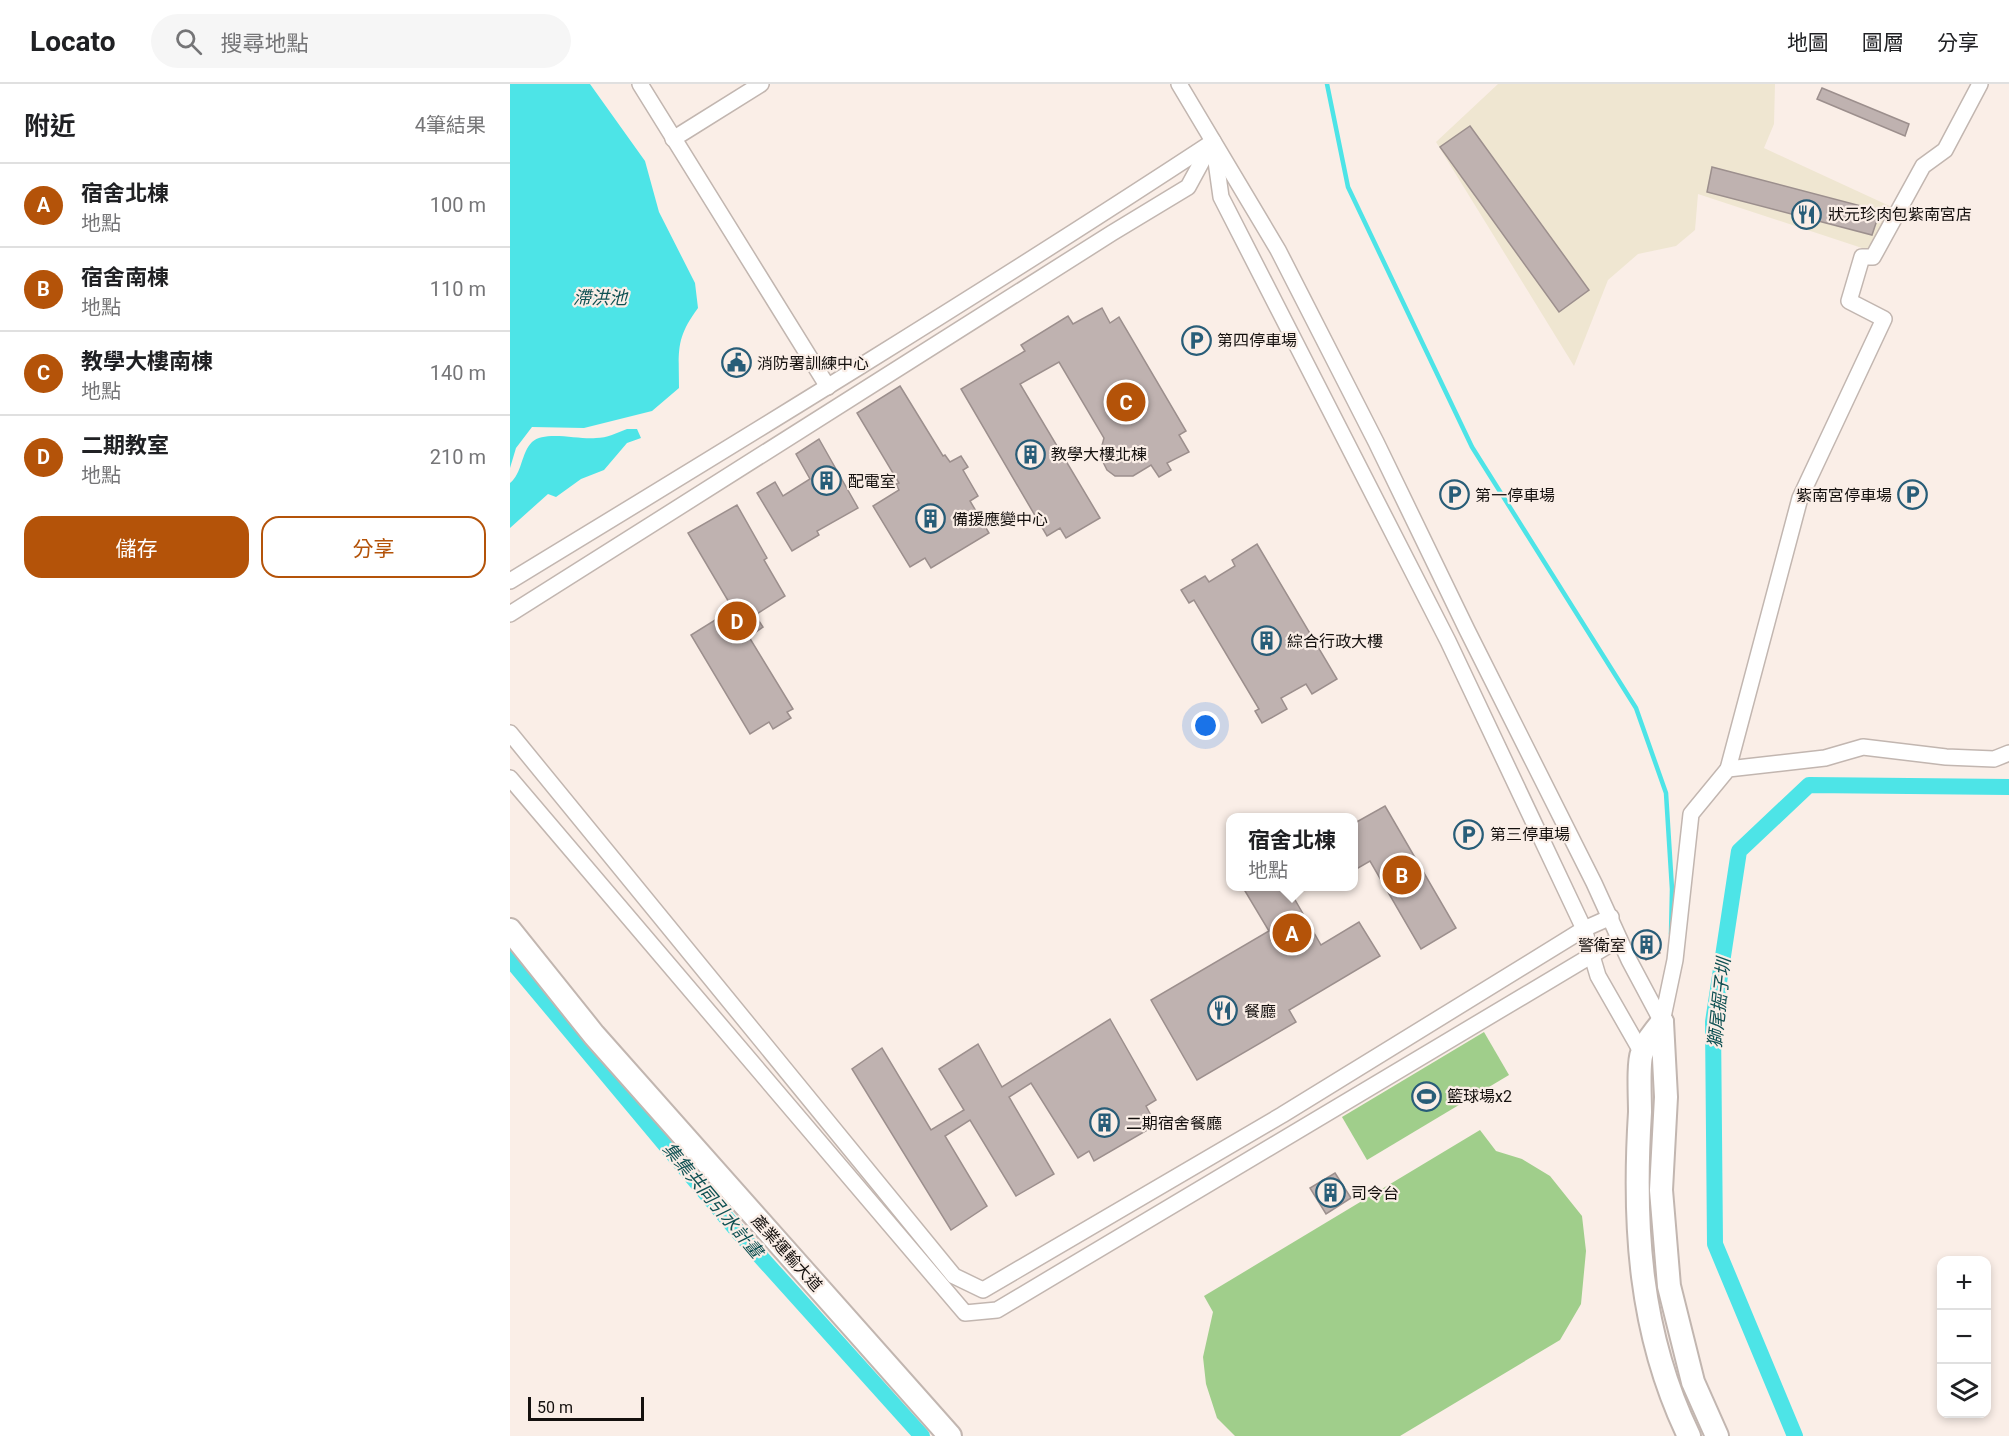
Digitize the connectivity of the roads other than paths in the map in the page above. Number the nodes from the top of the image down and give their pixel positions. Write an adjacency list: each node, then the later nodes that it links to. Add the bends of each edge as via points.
1 (640, 84): 5 (street)
2 (761, 84): 5 (street)
3 (1179, 84): 6 (street)
4 (1980, 84): 12 (street, via 1945,150 1923,166 1873,257 1862,257 1849,301 1884,319 1800,498)
5 (673, 139): 7 (street)
6 (1213, 141): 7 (street); 9 (street, via 1188,187); 15 (street, via 1278,249); 17 (street, via 1221,197 1448,641)
7 (828, 387): 8 (street)
8 (510, 581)
9 (510, 614)
10 (512, 739): 14 (street)
11 (2009, 753): 12 (street, via 1982,759 1863,747 1825,758)
12 (1728, 769): 21 (street, via 1691,814 1675,960)
13 (510, 778): 16 (street)
14 (646, 900): 16 (street); 22 (street)
15 (1611, 917): 17 (street); 19 (street)
16 (629, 919): 23 (street)
17 (1584, 929): 20 (street); 22 (street, via 1273,1120 983,1290 954,1276)
18 (510, 930): 25 (street, 產業運輸大道, via 594,1035)
19 (1619, 939): 20 (street); 21 (street)
20 (1593, 954): 23 (street, via 997,1310 965,1313); 24 (street, via 1598,976)
21 (1662, 1022): 24 (street); 27 (street, via 1666,1097 1661,1190 1669,1286 1693,1382)
22 (752, 1029): 23 (street)
23 (737, 1044)
24 (1642, 1053): 26 (street, via 1636,1175 1640,1263 1651,1326)
25 (950, 1436)
26 (1689, 1436)
27 (1717, 1436)

